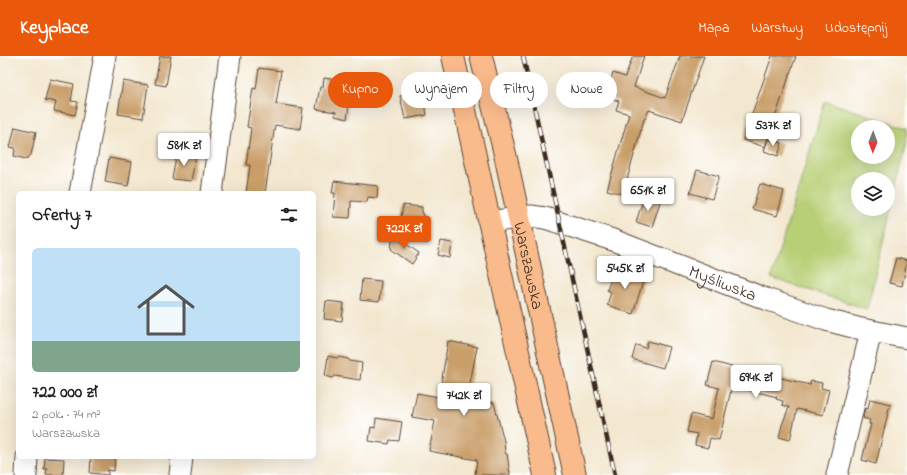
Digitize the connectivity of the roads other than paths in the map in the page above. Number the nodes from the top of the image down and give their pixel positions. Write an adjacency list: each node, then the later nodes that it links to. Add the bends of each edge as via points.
1 (105, 56): 5 (street)
2 (230, 56): 6 (street)
3 (453, 56): 8 (main road, Warszawska)
4 (481, 56): 7 (main road, Warszawska)
5 (80, 191)
6 (212, 191)
7 (518, 217): 8 (street, Myśliwska); 9 (street, Myśliwska, via 545,218 572,226 790,308); 16 (main road, Warszawska)
8 (489, 222): 15 (main road, Warszawska)
9 (871, 331): 10 (street, Myśliwska); 17 (street)
10 (907, 338)
11 (27, 459): 13 (street)
12 (182, 459): 14 (street)
13 (26, 475)
14 (180, 475)
15 (545, 475)
16 (575, 475)
17 (837, 475)

